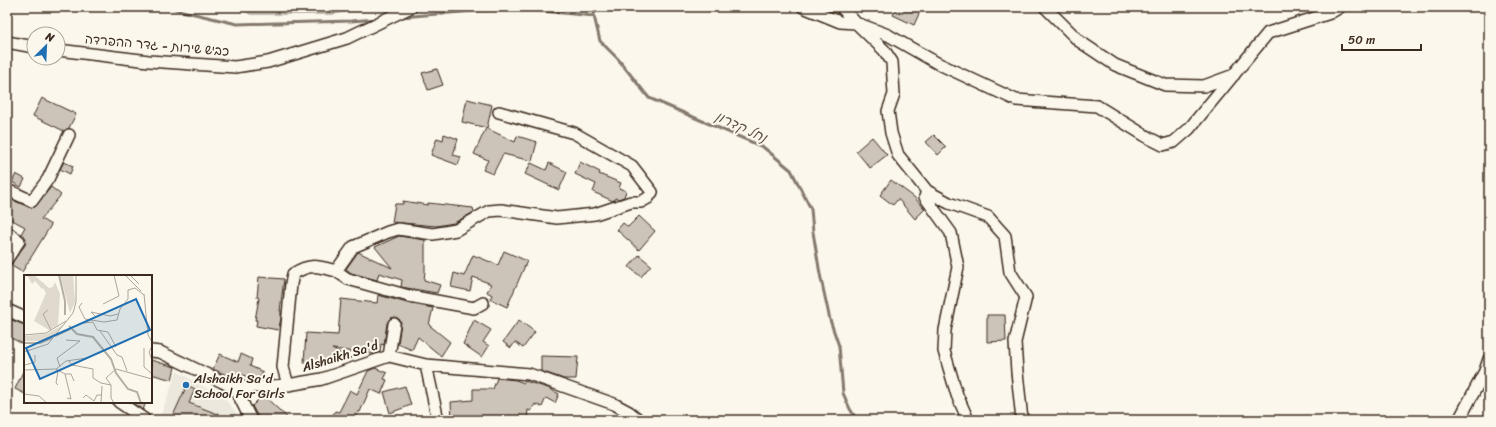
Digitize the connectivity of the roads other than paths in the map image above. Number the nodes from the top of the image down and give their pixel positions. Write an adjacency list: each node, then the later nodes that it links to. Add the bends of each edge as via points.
1 (411, 7): 9 (street, כביש שירות - גדר ההפרדה, via 347,38 268,62 235,67 149,61)
2 (803, 7): 6 (street, via 840,22)
3 (841, 7): 6 (street)
4 (1045, 7): 10 (street, via 1079,41 1115,65 1165,85 1204,86)
5 (1340, 7): 10 (street, via 1330,13 1268,33)
6 (856, 23): 10 (street, via 888,35 936,63 1016,100 1097,106 1163,145 1174,142 1189,129); 13 (street, via 884,50 892,62 894,94 888,111 891,134 898,155)
7 (7, 42): 8 (street)
8 (26, 46)
9 (66, 51)
10 (1234, 75)
11 (499, 112): 17 (street, via 574,133 632,166 652,192 641,202 631,202 595,214 557,218 501,210 489,211 456,230 433,234 398,229 354,247)
12 (69, 135): 14 (street, via 48,179 32,201)
13 (928, 191): 33 (street, via 925,198 951,233 958,266 945,330 944,351 957,395); 34 (street, via 949,203 988,217 1005,236 1010,272 1026,297 1015,342)
14 (7, 192)
15 (7, 232): 16 (street, via 19,241)
16 (7, 259)
17 (336, 271): 18 (street, via 348,279 409,296 474,308); 26 (street, via 316,265 293,274 283,367)
18 (483, 302)
19 (7, 310): 20 (street)
20 (24, 318)
21 (394, 324): 23 (street)
22 (152, 351): 27 (street, Alshaikh Sa'd, via 160,352)
23 (388, 356): 25 (street, Alshaikh Sa'd); 26 (street, Alshaikh Sa'd, via 322,379)
24 (1489, 359): 35 (street)
25 (426, 365): 30 (street, Alshaikh Sa'd, via 529,374 614,404); 32 (street)
26 (288, 386): 27 (street, Alshaikh Sa'd)
27 (235, 388): 31 (street)
28 (120, 403): 29 (street)
29 (144, 419)
30 (638, 419)
31 (251, 420)
32 (438, 420)
33 (968, 420)
34 (1022, 420)
35 (1459, 420)

